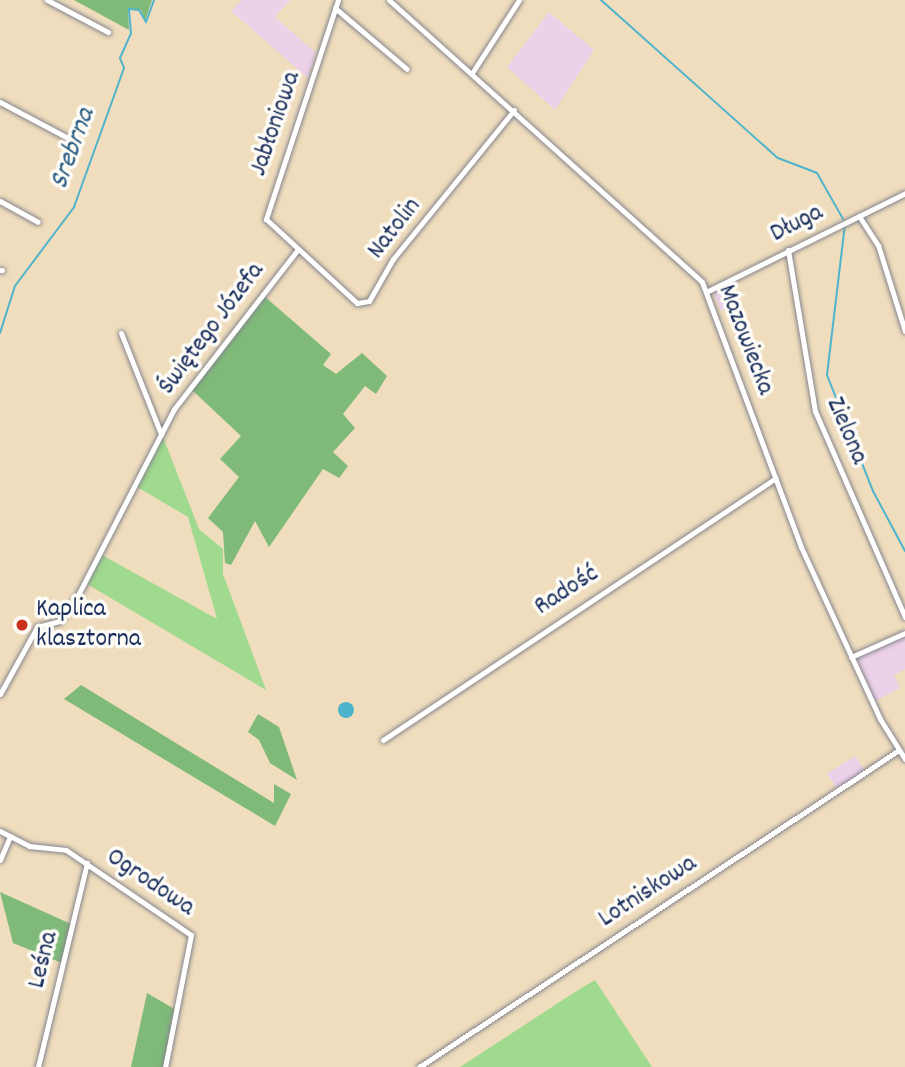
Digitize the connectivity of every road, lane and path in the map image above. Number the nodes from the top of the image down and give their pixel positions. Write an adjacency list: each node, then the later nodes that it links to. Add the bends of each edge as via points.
1 (47, 0): 6 (street)
2 (338, 0): 5 (street, Jabłoniowa)
3 (389, 0): 8 (street, Mazowiecka)
4 (519, 0): 8 (street)
5 (335, 8): 7 (street); 16 (street, Jabłoniowa, via 266,213)
6 (107, 32)
7 (407, 69)
8 (472, 73): 10 (street, Mazowiecka)
9 (0, 102): 11 (street)
10 (514, 110): 16 (street, Natolin, via 393,259 366,304); 18 (street, Mazowiecka, via 679,257)
11 (70, 139)
12 (905, 193): 14 (street, Długa)
13 (0, 201): 15 (street)
14 (859, 216): 17 (street, Długa); 19 (street, via 878,245)
15 (38, 222)
16 (298, 249): 21 (street, Świętego Józefa)
17 (788, 250): 18 (street, Długa); 23 (street, Zielona, via 815,411)
18 (708, 291): 22 (street, Mazowiecka)
19 (905, 331)
20 (121, 333): 21 (street, Świętego Józefa)
21 (161, 434): 26 (street, Świętego Józefa, via 78,595 59,621 37,627)
22 (776, 478): 25 (street, Mazowiecka); 27 (street, Radość)
23 (905, 617)
24 (905, 633): 25 (street)
25 (851, 657): 28 (street, Mazowiecka)
26 (0, 694)
27 (383, 740)
28 (899, 750): 29 (street, Mazowiecka); 36 (street, Lotniskowa)
29 (905, 759)
30 (0, 831): 31 (street, Ogrodowa)
31 (10, 836): 32 (street); 33 (street, Ogrodowa, via 64,849)
32 (0, 860)
33 (87, 863): 34 (street, Leśna); 35 (street, Ogrodowa, via 193,937)
34 (38, 1067)
35 (165, 1067)
36 (419, 1067)

